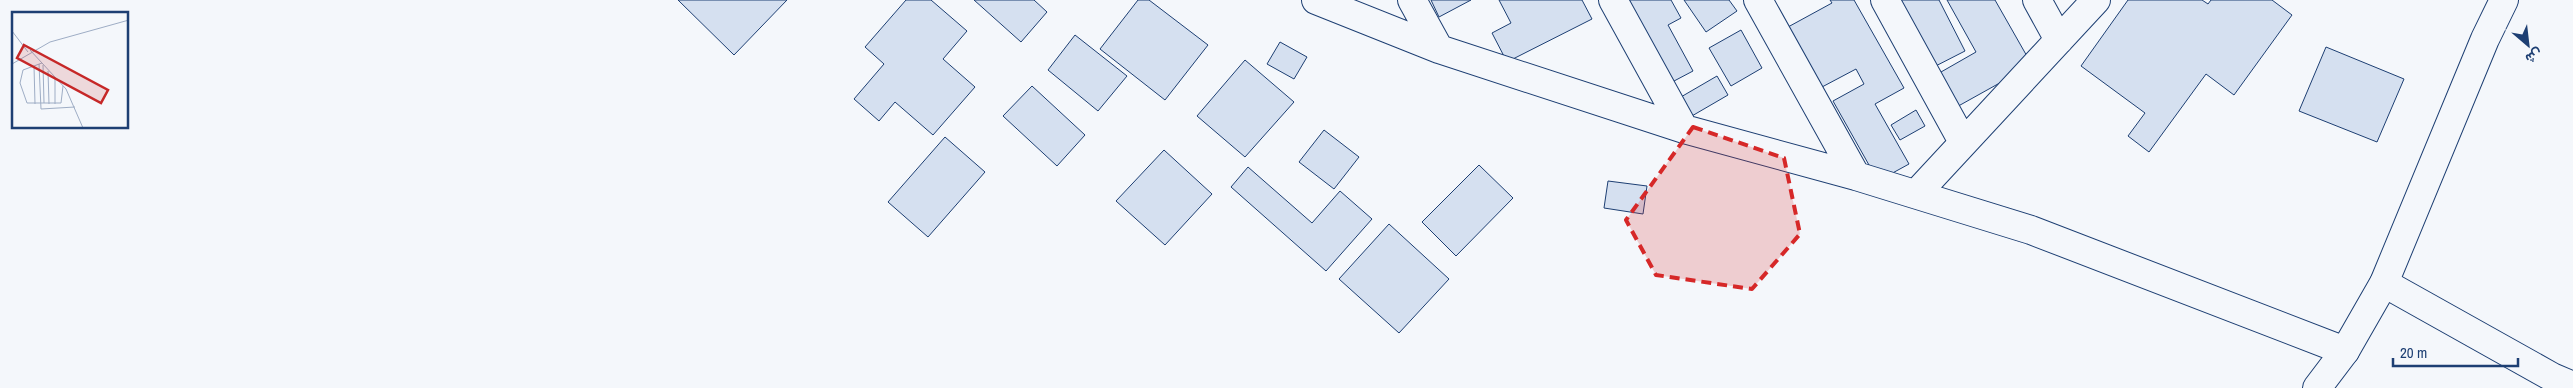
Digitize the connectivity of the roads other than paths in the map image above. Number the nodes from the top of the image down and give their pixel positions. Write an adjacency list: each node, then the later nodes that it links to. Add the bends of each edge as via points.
1 (1316, 0): 10 (street)
2 (1412, 0): 10 (street)
3 (1613, 0): 11 (street)
4 (1758, 0): 13 (street)
5 (1885, 0): 12 (street)
6 (2037, 0): 9 (street)
7 (2096, 0): 9 (street)
8 (2504, 0): 15 (street)
9 (2059, 40): 12 (street)
10 (1439, 49): 11 (street)
11 (1684, 129): 13 (street)
12 (1964, 142): 14 (street)
13 (1856, 176): 14 (street)
14 (1916, 194): 16 (street, via 2031,230)
15 (2384, 283): 16 (street); 17 (street)
16 (2345, 351): 18 (street)
17 (2573, 386)
18 (2317, 388)

